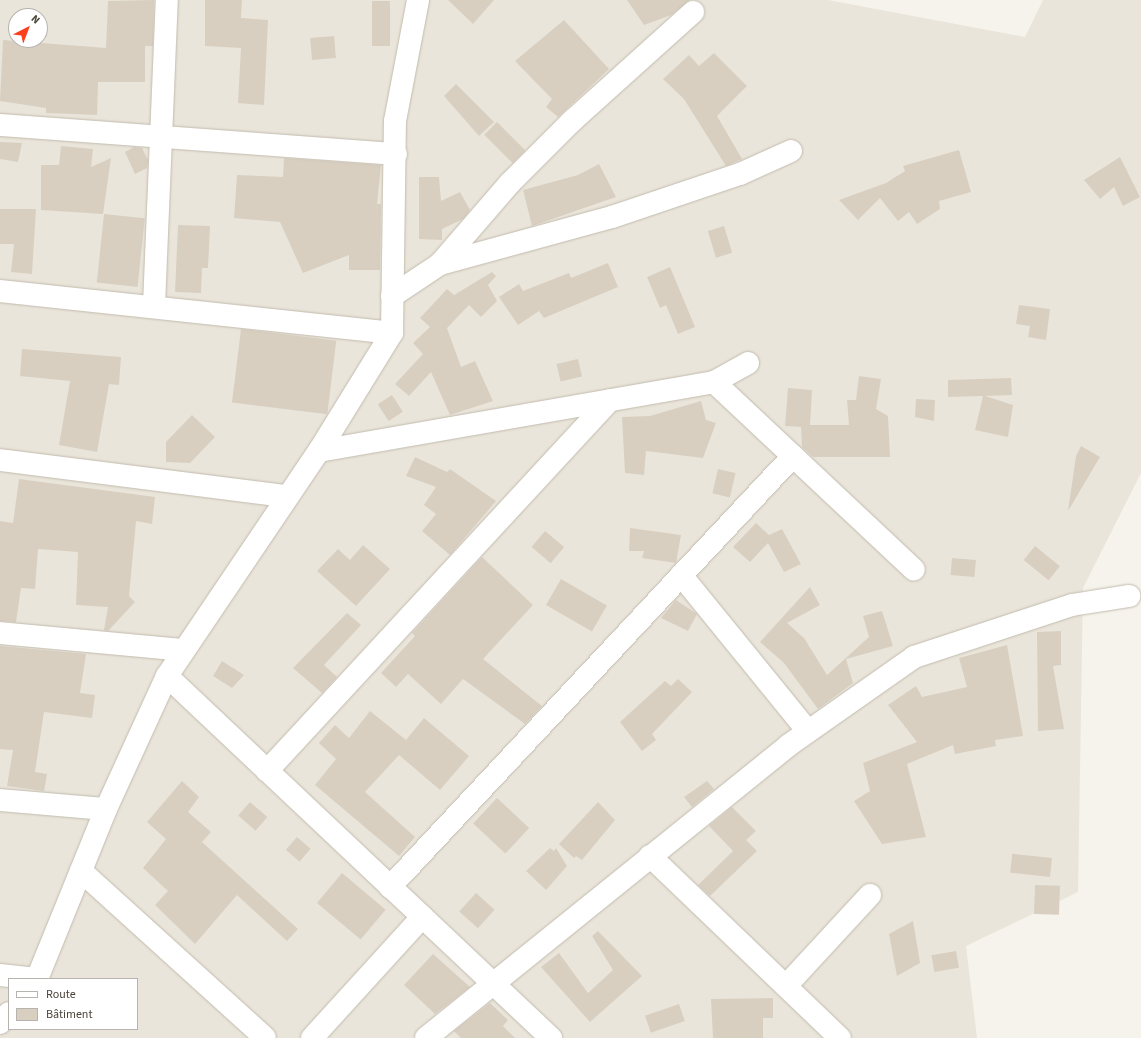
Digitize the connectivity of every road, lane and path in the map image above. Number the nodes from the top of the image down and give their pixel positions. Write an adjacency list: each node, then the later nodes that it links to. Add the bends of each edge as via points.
1 (167, 0): 5 (street)
2 (418, 0): 7 (street, via 394,121)
3 (693, 12): 8 (street, via 516,177)
4 (0, 125): 5 (street)
5 (160, 137): 7 (street); 11 (street)
6 (792, 151): 8 (street, via 740,174 612,217)
7 (396, 154): 10 (street)
8 (440, 264): 10 (street)
9 (0, 291): 11 (street)
10 (392, 296): 12 (street)
11 (154, 305): 12 (street)
12 (392, 333): 16 (street)
13 (748, 363): 14 (street)
14 (714, 382): 15 (street); 17 (street)
15 (610, 400): 16 (street); 27 (street)
16 (319, 451): 19 (street)
17 (792, 456): 20 (street); 21 (street)
18 (0, 460): 19 (street)
19 (286, 496): 24 (street)
20 (914, 570)
21 (681, 575): 26 (street); 32 (street)
22 (1129, 596): 26 (street, via 1072,605 914,657)
23 (0, 633): 24 (street)
24 (182, 650): 25 (street)
25 (167, 676): 27 (street); 29 (street)
26 (808, 731): 30 (street)
27 (267, 771): 32 (street)
28 (0, 800): 29 (street)
29 (106, 809): 31 (street)
30 (650, 856): 38 (street); 39 (street)
31 (81, 871): 37 (street); 42 (street)
32 (390, 887): 34 (street)
33 (870, 895): 39 (street)
34 (422, 917): 38 (street); 43 (street)
35 (0, 975): 36 (street)
36 (28, 978)
37 (37, 978)
38 (492, 983): 44 (street); 45 (street)
39 (786, 986): 46 (street)
40 (8, 1014): 41 (street)
41 (0, 1023)
42 (251, 1033)
43 (312, 1038)
44 (426, 1038)
45 (551, 1038)
46 (840, 1038)

